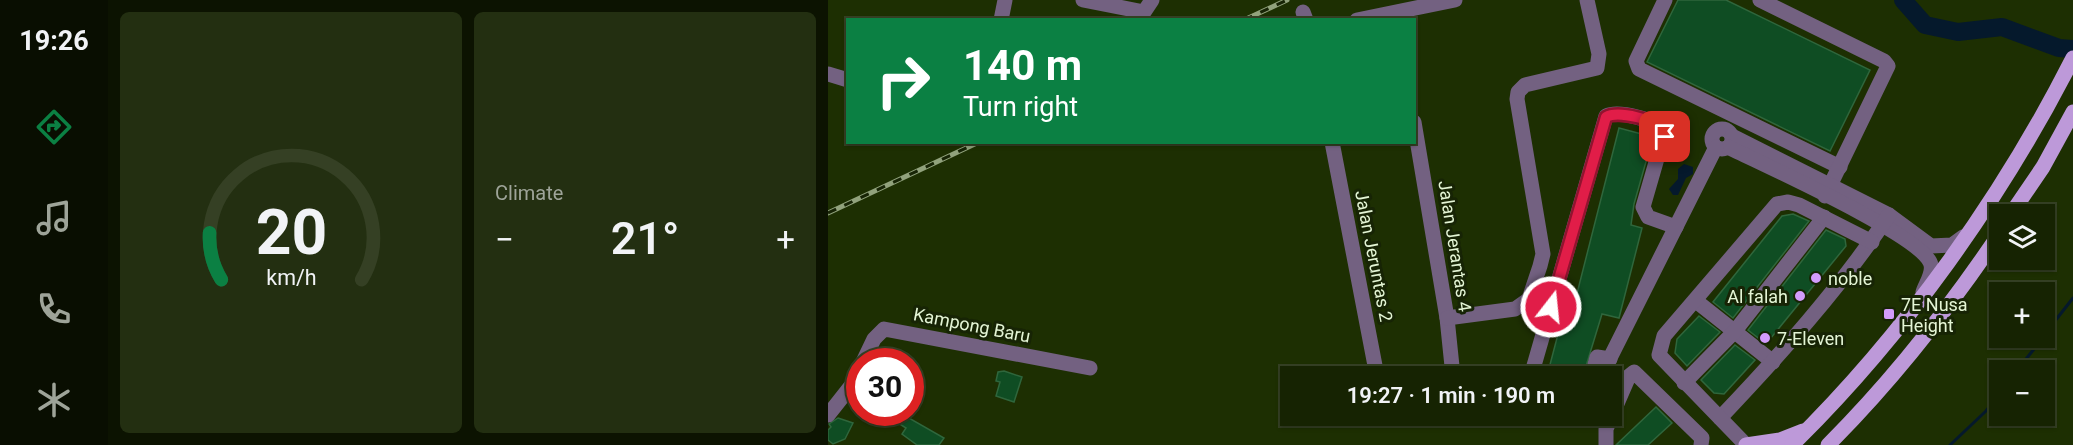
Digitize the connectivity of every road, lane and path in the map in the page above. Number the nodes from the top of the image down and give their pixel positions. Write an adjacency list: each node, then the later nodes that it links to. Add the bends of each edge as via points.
1 (1005, 0): 9 (street)
2 (1083, 0): 3 (street, via 1144,12)
3 (1152, 0)
4 (1455, 0): 8 (street)
5 (1587, 0): 28 (street, via 1599,54 1597,68 1525,85 1518,92 1543,254 1529,299 1515,309)
6 (1665, 0): 17 (street, via 1636,61 1639,69)
7 (1760, 0): 17 (street, via 1888,66)
8 (1395, 11): 10 (street)
9 (1001, 18)
10 (1365, 18)
11 (2073, 59): 23 (main road)
12 (828, 74): 13 (street)
13 (846, 79)
14 (2073, 112): 19 (main road)
15 (1416, 134): 28 (street, Jalan Jerantas 4)
16 (1332, 144): 33 (street, Jalan Jeruntas 2)
17 (1839, 167): 18 (street)
18 (1827, 190): 21 (street); 22 (street, via 1725,143)
19 (2018, 204)
20 (1824, 217): 24 (street); 27 (street, via 1788,202 1777,204); 29 (street)
21 (1886, 220): 23 (street, via 1931,246 1952,245); 24 (street); 26 (street, via 1930,262 1932,270)
22 (1676, 227): 31 (street); 35 (street, via 1648,217 1643,207 1665,137 1663,128 1617,114 1606,117)
23 (1964, 237): 26 (main road)
24 (1872, 242): 32 (street)
25 (1989, 249): 48 (main road, via 1944,315 1870,403)
26 (1920, 300): 43 (main road, via 1852,385)
27 (1696, 301): 29 (street); 39 (street, via 1660,345 1659,354)
28 (1447, 318): 34 (street, Jalan Jerantas 4)
29 (1735, 331): 32 (street); 39 (street)
30 (870, 348): 38 (street, Kampong Baru, via 884,329)
31 (1610, 359): 36 (street, via 1597,357); 37 (street)
32 (1773, 362): 41 (street)
33 (1375, 366)
34 (1452, 366)
35 (1535, 366)
36 (1595, 366)
37 (1606, 366)
38 (1090, 368)
39 (1684, 383): 41 (street)
40 (846, 392): 42 (street)
41 (1715, 414): 44 (street); 46 (street)
42 (828, 415)
43 (1808, 429): 46 (main road, via 1780,440); 47 (main road)
44 (1697, 435): 45 (street, via 1634,372 1606,429)
45 (1606, 445)
46 (1746, 445)
47 (1792, 445)
48 (1828, 445)

